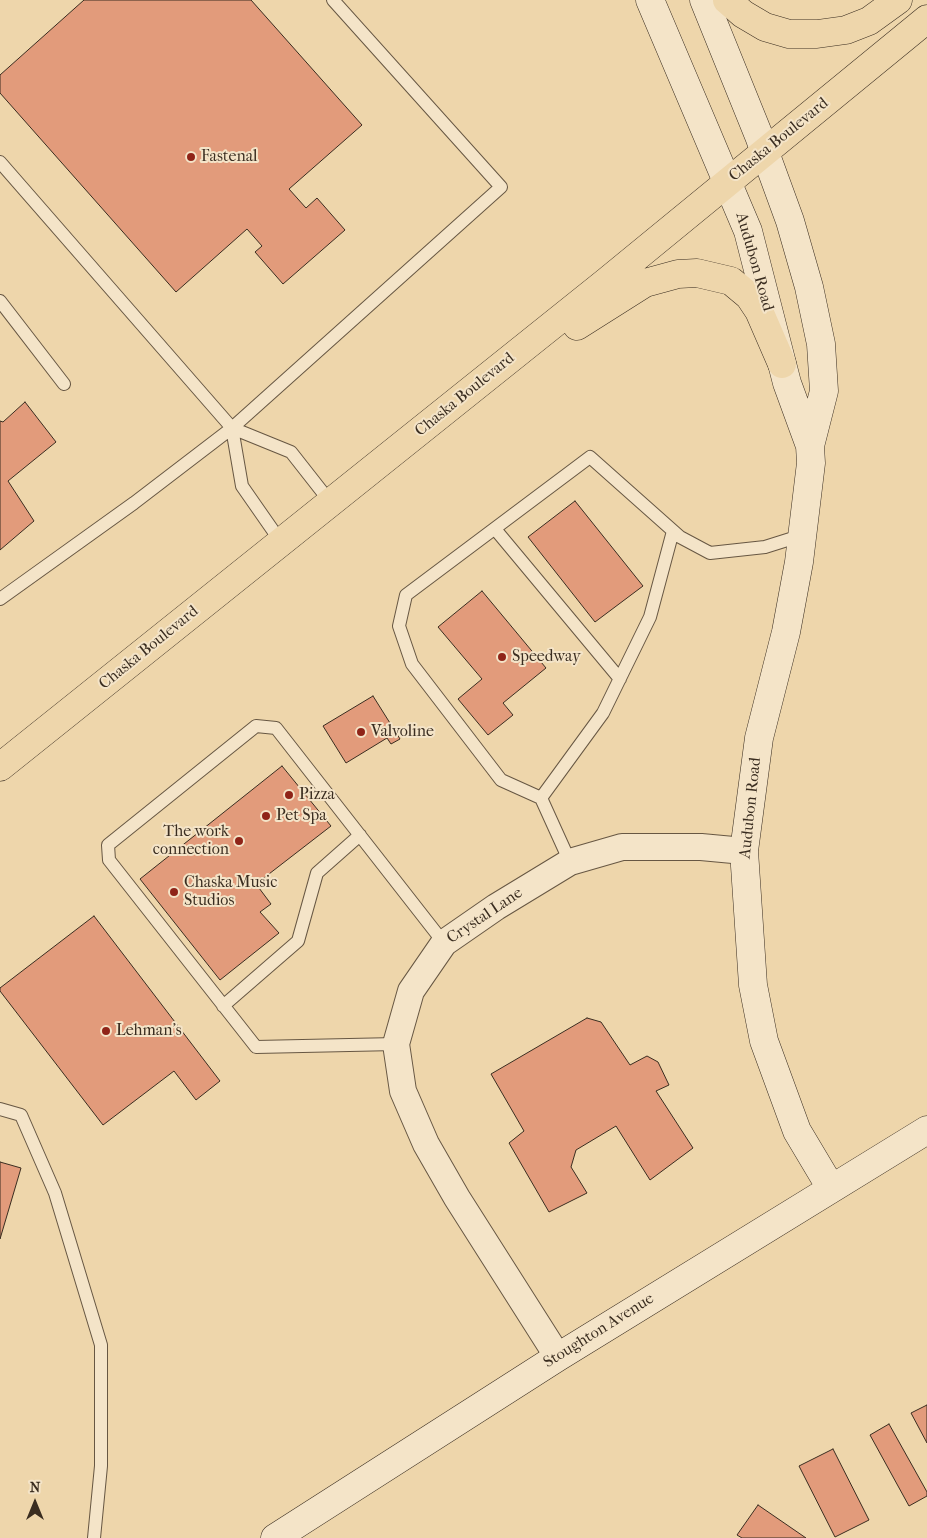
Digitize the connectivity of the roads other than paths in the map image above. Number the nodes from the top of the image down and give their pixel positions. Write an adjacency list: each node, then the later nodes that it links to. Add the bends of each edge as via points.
1 (333, 0): 14 (lane, via 501,186)
2 (650, 0): 9 (street, Audubon Road)
3 (704, 0): 7 (street, Audubon Road)
4 (727, 0): 5 (main road, via 765,27 789,34 817,34 846,30 869,21)
5 (898, 0)
6 (927, 20): 7 (main road, Chaska Boulevard)
7 (764, 152): 9 (main road, Chaska Boulevard); 15 (street, Audubon Road, via 804,268 821,344 824,391)
8 (0, 162): 14 (lane)
9 (728, 182): 11 (street, Audubon Road, via 748,231); 12 (main road, Chaska Boulevard)
10 (0, 301): 13 (lane)
11 (782, 364): 12 (main road, via 749,296 731,281 697,273 678,274 645,283 545,347); 15 (street, Audubon Road)
12 (485, 379): 16 (main road, Chaska Boulevard)
13 (64, 384)
14 (232, 428): 16 (lane, via 291,452); 20 (lane, via 242,486); 21 (lane)
15 (810, 446): 19 (street, Audubon Road)
16 (331, 503): 20 (main road, Chaska Boulevard)
17 (495, 528): 18 (lane, via 590,457); 22 (lane); 24 (lane, via 406,595 399,626 412,664 501,780)
18 (673, 531): 19 (lane, via 710,553 765,546); 22 (lane, via 650,617)
19 (803, 535): 26 (street, Audubon Road, via 786,632 759,738)
20 (281, 542): 23 (main road, Chaska Boulevard)
21 (0, 599)
22 (620, 679): 24 (lane, via 603,713)
23 (0, 767)
24 (540, 798): 27 (lane)
25 (360, 835): 28 (lane); 29 (lane, via 317,873 298,941); 29 (lane, via 276,728 256,726 108,844 109,860)
26 (744, 851): 27 (street, Crystal Lane, via 701,847 622,847); 33 (street, Audubon Road, via 753,985 764,1041 797,1131)
27 (570, 862): 28 (street, Crystal Lane, via 496,906)
28 (444, 943): 30 (street, Crystal Lane, via 411,991)
29 (223, 1006): 30 (lane, via 256,1047)
30 (396, 1044): 34 (street, Crystal Lane, via 403,1091 426,1144 456,1198)
31 (0, 1109): 35 (lane, via 21,1115 55,1193 101,1345 101,1466)
32 (927, 1130): 33 (street, Stoughton Avenue)
33 (831, 1188): 34 (street, Stoughton Avenue)
34 (558, 1357): 36 (street, Stoughton Avenue)
35 (94, 1538)
36 (274, 1538)

